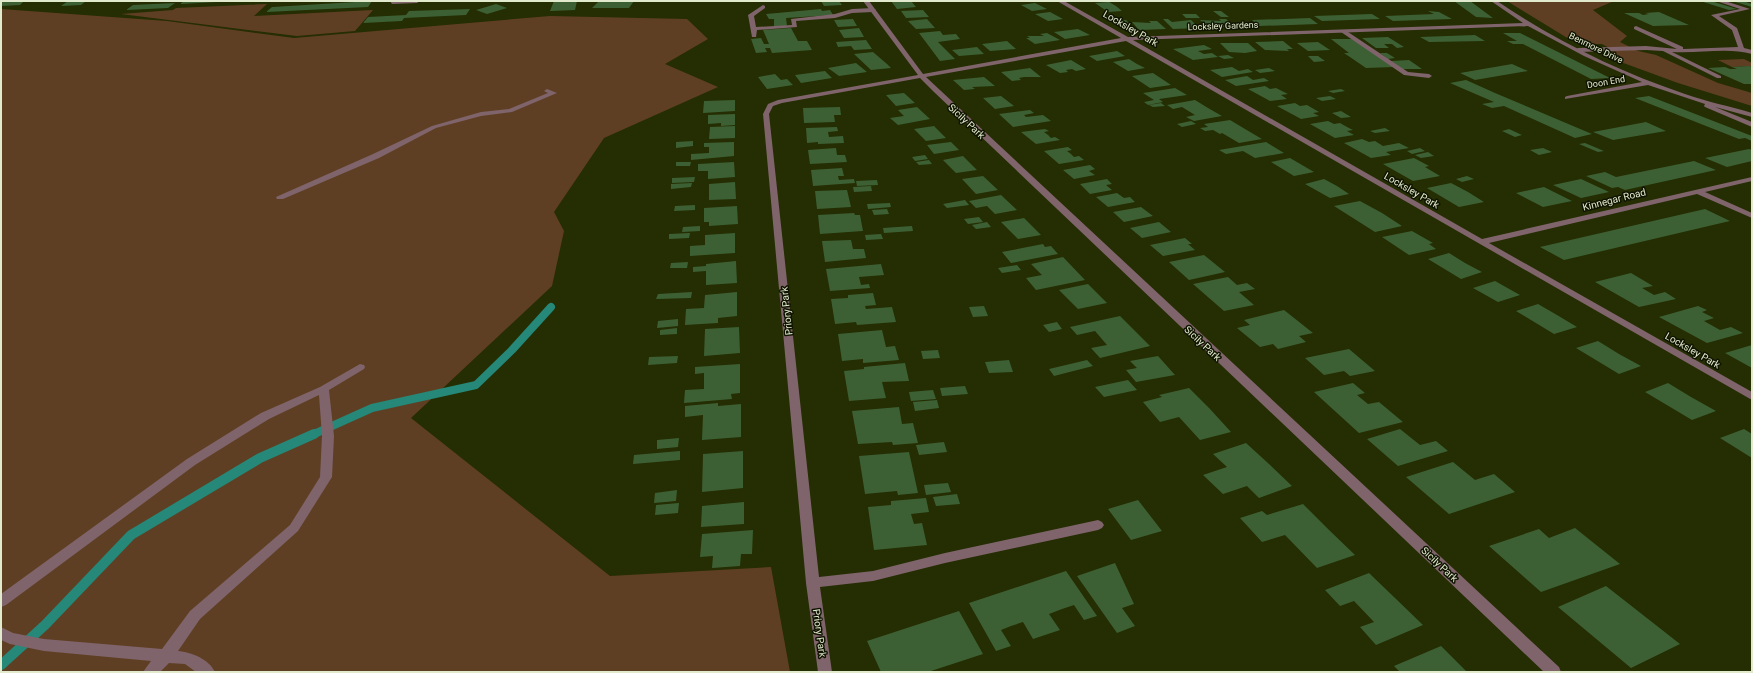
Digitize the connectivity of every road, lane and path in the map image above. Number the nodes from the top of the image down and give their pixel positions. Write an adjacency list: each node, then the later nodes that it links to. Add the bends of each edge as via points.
1 (405, 1): 2 (street); 7 (street)
2 (417, 1)
3 (866, 1): 9 (street, Sicily Park)
4 (1060, 1): 16 (street, Locksley Park)
5 (1494, 1): 11 (street, Benmore Drive)
6 (1719, 1): 10 (street)
7 (392, 2)
8 (763, 7): 13 (street, via 751,15)
9 (873, 10): 13 (street, via 794,20 795,26); 22 (street, Sicily Park)
10 (1750, 10): 17 (street, via 1714,15 1735,29)
11 (1528, 24): 14 (street, Locksley Gardens); 18 (street, Benmore Drive)
12 (1636, 28): 20 (street)
13 (754, 29): 15 (street)
14 (1343, 31): 16 (street, Locksley Gardens); 23 (street, via 1406,74)
15 (754, 36)
16 (1127, 39): 22 (street, Locksley Gardens); 35 (street, Locksley Park)
17 (1741, 48): 20 (street); 21 (street)
18 (1578, 50): 19 (street); 25 (street, Benmore Drive)
19 (1662, 50): 20 (street); 24 (street)
20 (1687, 51)
21 (1752, 52)
22 (922, 76): 40 (street, Priory Park, via 780,101 770,105 766,114); 47 (street, Sicily Park)
23 (1429, 76)
24 (1720, 77)
25 (1649, 83): 27 (street, Doon End); 28 (street, Benmore Drive)
26 (547, 91): 33 (street, via 554,94 510,111 481,114 434,127 376,156)
27 (1567, 98)
28 (1696, 100): 29 (street, Benmore Drive); 30 (street, Benmore Drive)
29 (1752, 115)
30 (1752, 125)
31 (1752, 179): 32 (street, Kinnegar Road)
32 (1696, 190): 34 (street); 35 (street, Kinnegar Road)
33 (280, 197)
34 (1752, 216)
35 (1481, 242): 38 (street, Locksley Park)
36 (360, 367): 37 (street)
37 (324, 389): 41 (street, via 265,416 191,462); 43 (street, via 328,436 326,477 294,528 194,615)
38 (1752, 397)
39 (1098, 524): 40 (street, via 873,576)
40 (813, 582): 46 (street, Priory Park)
41 (1, 601)
42 (5, 635): 43 (street, via 44,645)
43 (166, 656): 44 (street); 45 (street, via 188,658)
44 (150, 672)
45 (208, 672)
46 (825, 672)
47 (1554, 672)

